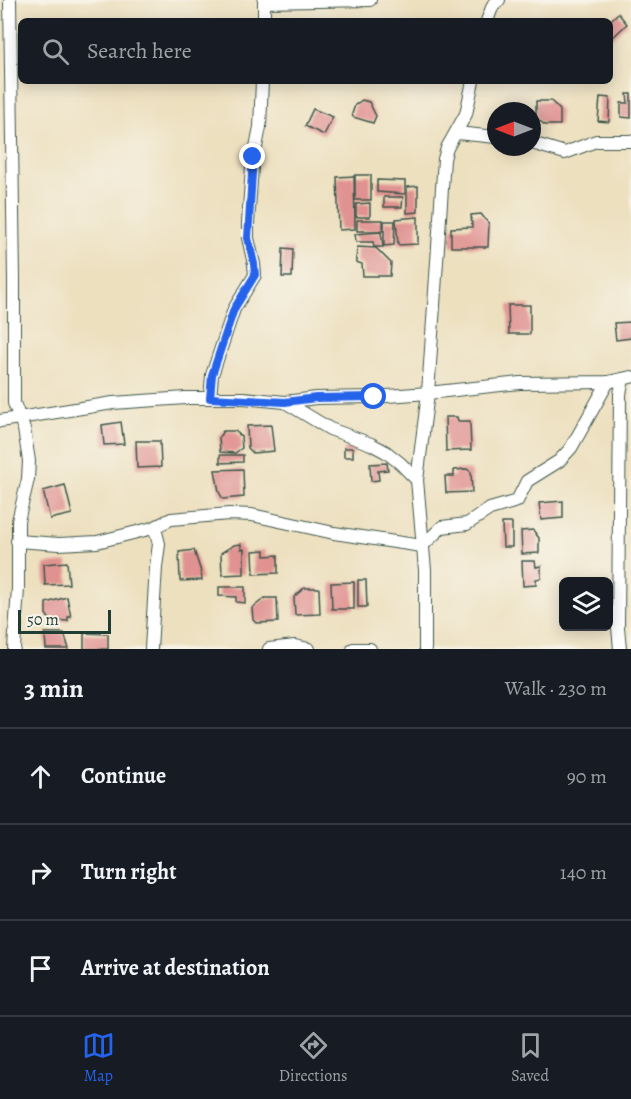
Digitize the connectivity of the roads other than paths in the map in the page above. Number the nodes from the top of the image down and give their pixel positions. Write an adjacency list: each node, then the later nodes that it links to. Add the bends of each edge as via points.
1 (10, 0): 13 (street)
2 (370, 0): 4 (street)
3 (499, 0): 6 (street)
4 (264, 1): 5 (street)
5 (264, 18)
6 (488, 18)
7 (262, 84): 17 (street, via 248,223 255,275 234,309 212,375)
8 (472, 84): 9 (street)
9 (457, 133): 10 (street); 16 (street, via 444,159)
10 (487, 136)
11 (631, 141): 12 (street, via 588,142 564,153)
12 (541, 146)
13 (6, 162): 19 (street, via 14,279 14,403)
14 (627, 378): 15 (street); 22 (street, via 620,393)
15 (608, 382): 16 (street, via 520,383); 25 (street, via 571,448 559,461 527,481 517,501 490,509 467,524 442,527)
16 (428, 393): 18 (street); 21 (street)
17 (210, 398): 18 (street); 19 (street, via 113,403)
18 (285, 402): 21 (street, via 330,429 386,452)
19 (20, 418): 20 (street); 24 (street, via 29,461)
20 (0, 421)
21 (417, 480): 25 (street)
22 (625, 507): 33 (street)
23 (153, 528): 24 (street, via 97,542); 25 (street, via 171,519 252,515); 26 (street, via 159,544)
24 (17, 542): 27 (street)
25 (422, 546): 32 (street)
26 (155, 648)
27 (14, 649)
28 (269, 649): 29 (street)
29 (309, 649)
30 (353, 649): 31 (street)
31 (370, 649)
32 (425, 649)
33 (620, 649)

